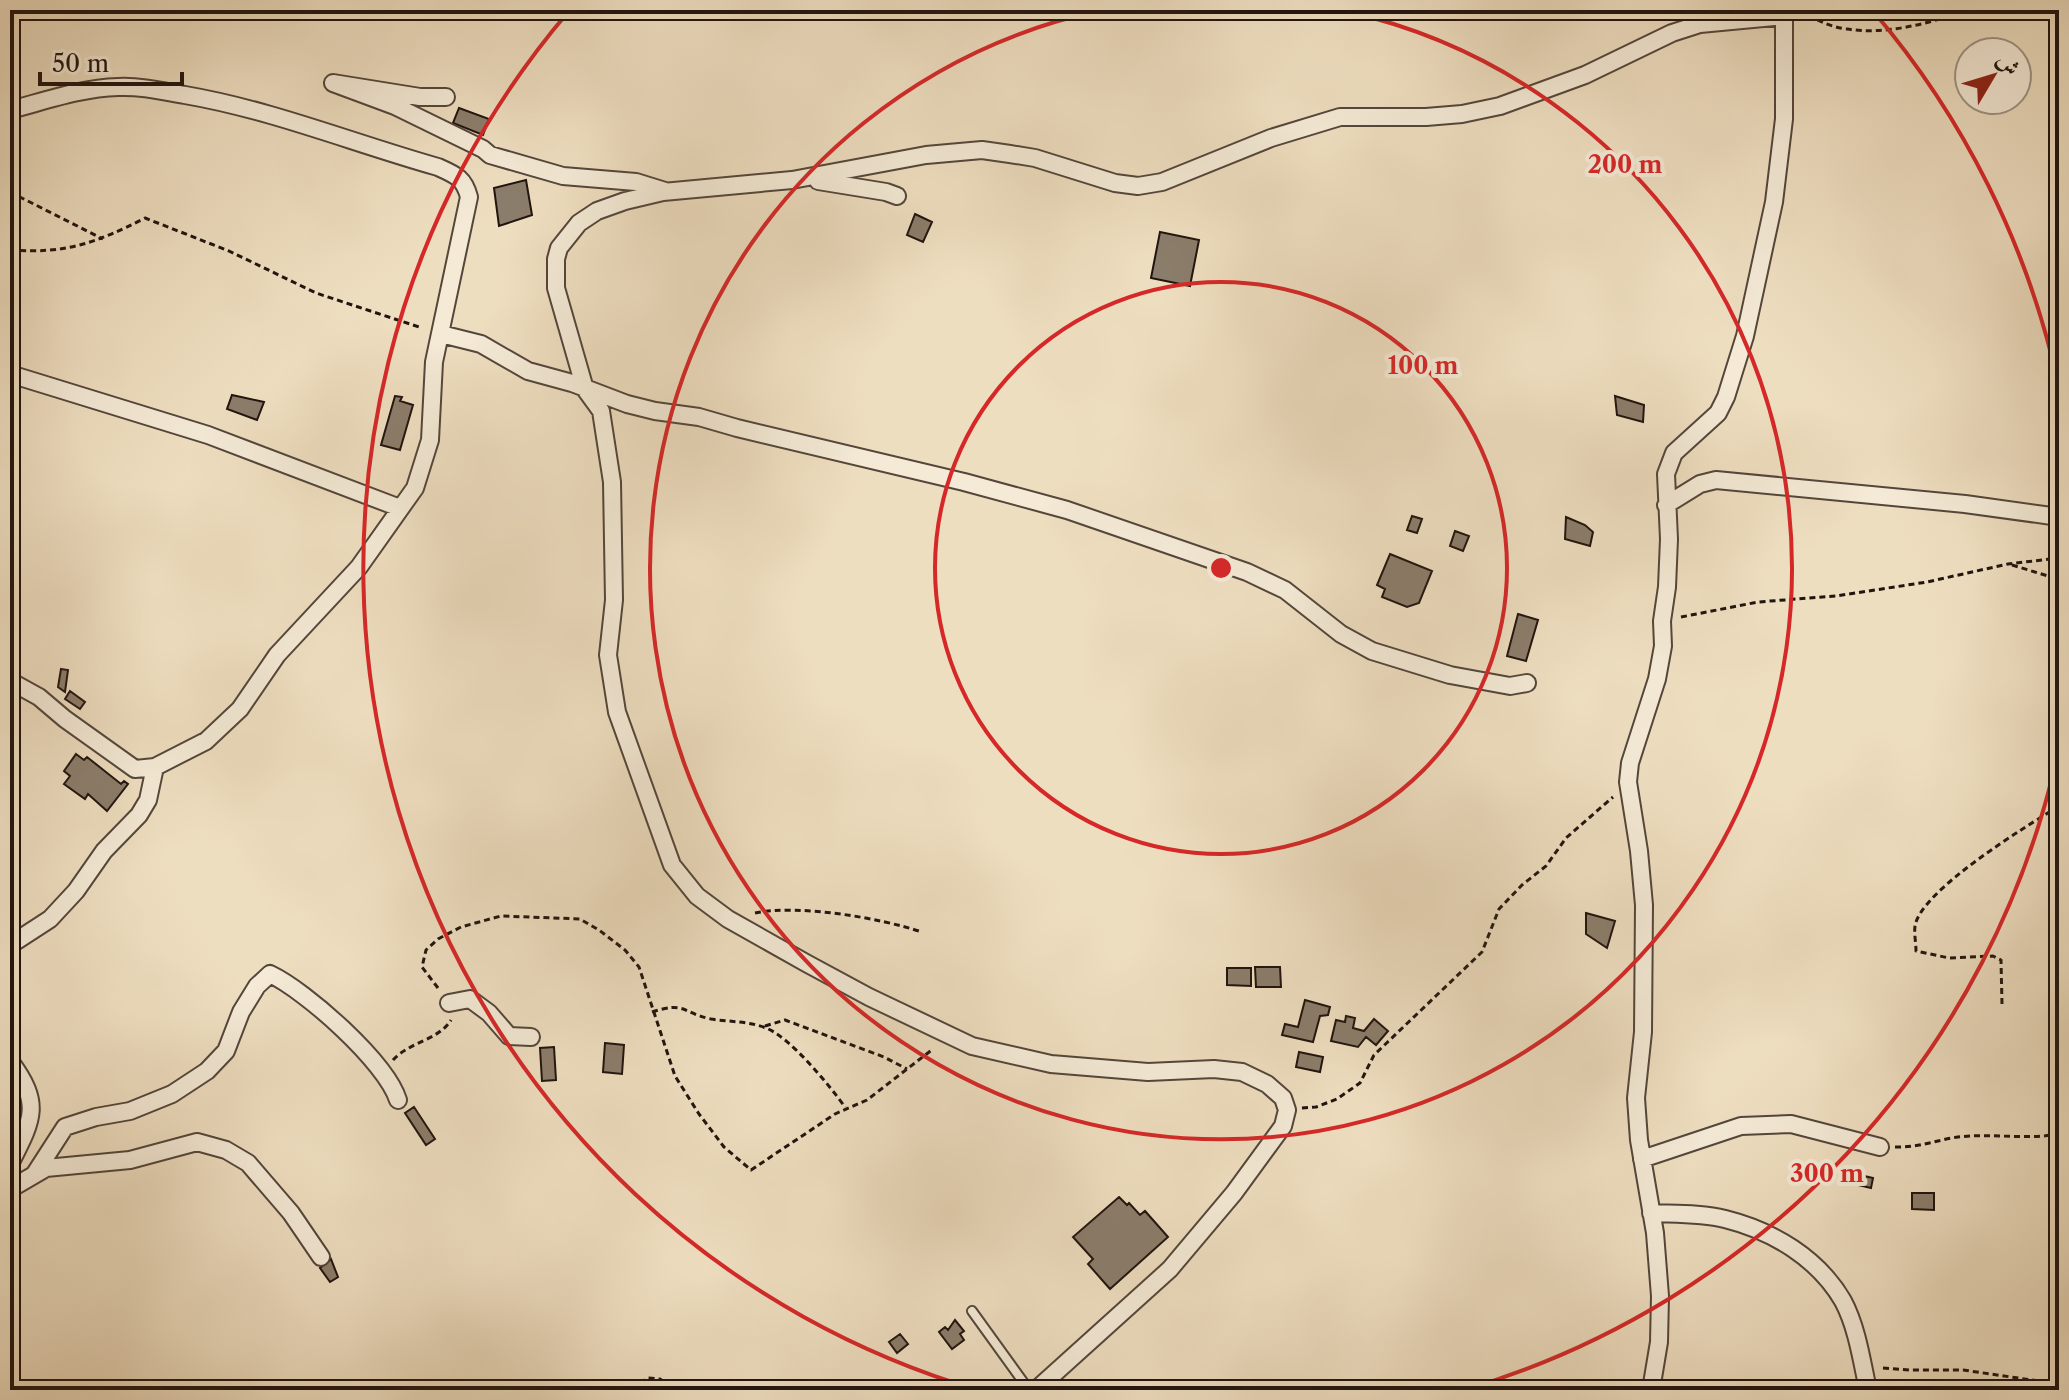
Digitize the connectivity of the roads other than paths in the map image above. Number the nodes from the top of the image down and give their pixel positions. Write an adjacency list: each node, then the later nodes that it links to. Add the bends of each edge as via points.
1 (1789, 12): 4 (street, via 1672,33 1585,75 1500,106 1426,117 1340,117 1162,182 1115,183 1035,158 982,150); 10 (street, via 1774,202 1745,336 1718,413 1670,460)
2 (446, 97): 5 (street, via 333,83 395,106 490,155 563,176 636,182)
3 (10, 110): 7 (street, via 75,92 139,87 275,115 458,176 469,197)
4 (792, 180): 5 (street); 6 (street)
5 (669, 192): 9 (street, via 597,211 571,230 559,248 556,288)
6 (897, 196)
7 (441, 334): 9 (street, via 481,344 528,371); 11 (street, via 434,362 430,440 415,488)
8 (10, 374): 11 (street, via 208,435)
9 (585, 389): 14 (street, via 655,411 699,417 1067,510 1247,572 1285,590 1372,651 1497,684); 30 (street, via 601,411 612,482 614,600 608,655 617,712 672,865 697,896 728,919 869,997 972,1046 1051,1064 1242,1072 1283,1098 1283,1126 1170,1269)
10 (1666, 505): 12 (street, via 1716,480); 22 (street, via 1663,646 1628,782 1644,905 1636,1098)
11 (400, 508): 15 (street, via 359,567 277,655 240,709 206,741)
12 (2059, 517)
13 (10, 681): 15 (street, via 135,769)
14 (1527, 683)
15 (155, 767): 16 (street, via 139,815 50,919)
16 (10, 945)
17 (449, 1003): 18 (street, via 470,999 509,1036)
18 (531, 1037)
19 (10, 1061): 23 (street, via 26,1082 32,1115)
20 (398, 1100): 24 (street, via 382,1071 319,1008 270,974 241,1012 226,1051 207,1071 172,1094 130,1111 65,1127)
21 (1880, 1147): 22 (street, via 1791,1124 1741,1126)
22 (1642, 1159): 26 (street)
23 (10, 1164)
24 (34, 1175): 25 (street); 27 (street, via 46,1168 130,1160 197,1142 226,1150 268,1183)
25 (10, 1189)
26 (1651, 1213): 31 (street, via 1660,1296); 32 (street, via 1724,1219 1797,1249 1844,1303)
27 (321, 1257)
28 (972, 1311): 29 (lane)
29 (1029, 1390)
30 (1036, 1390)
31 (1651, 1390)
32 (1868, 1390)

